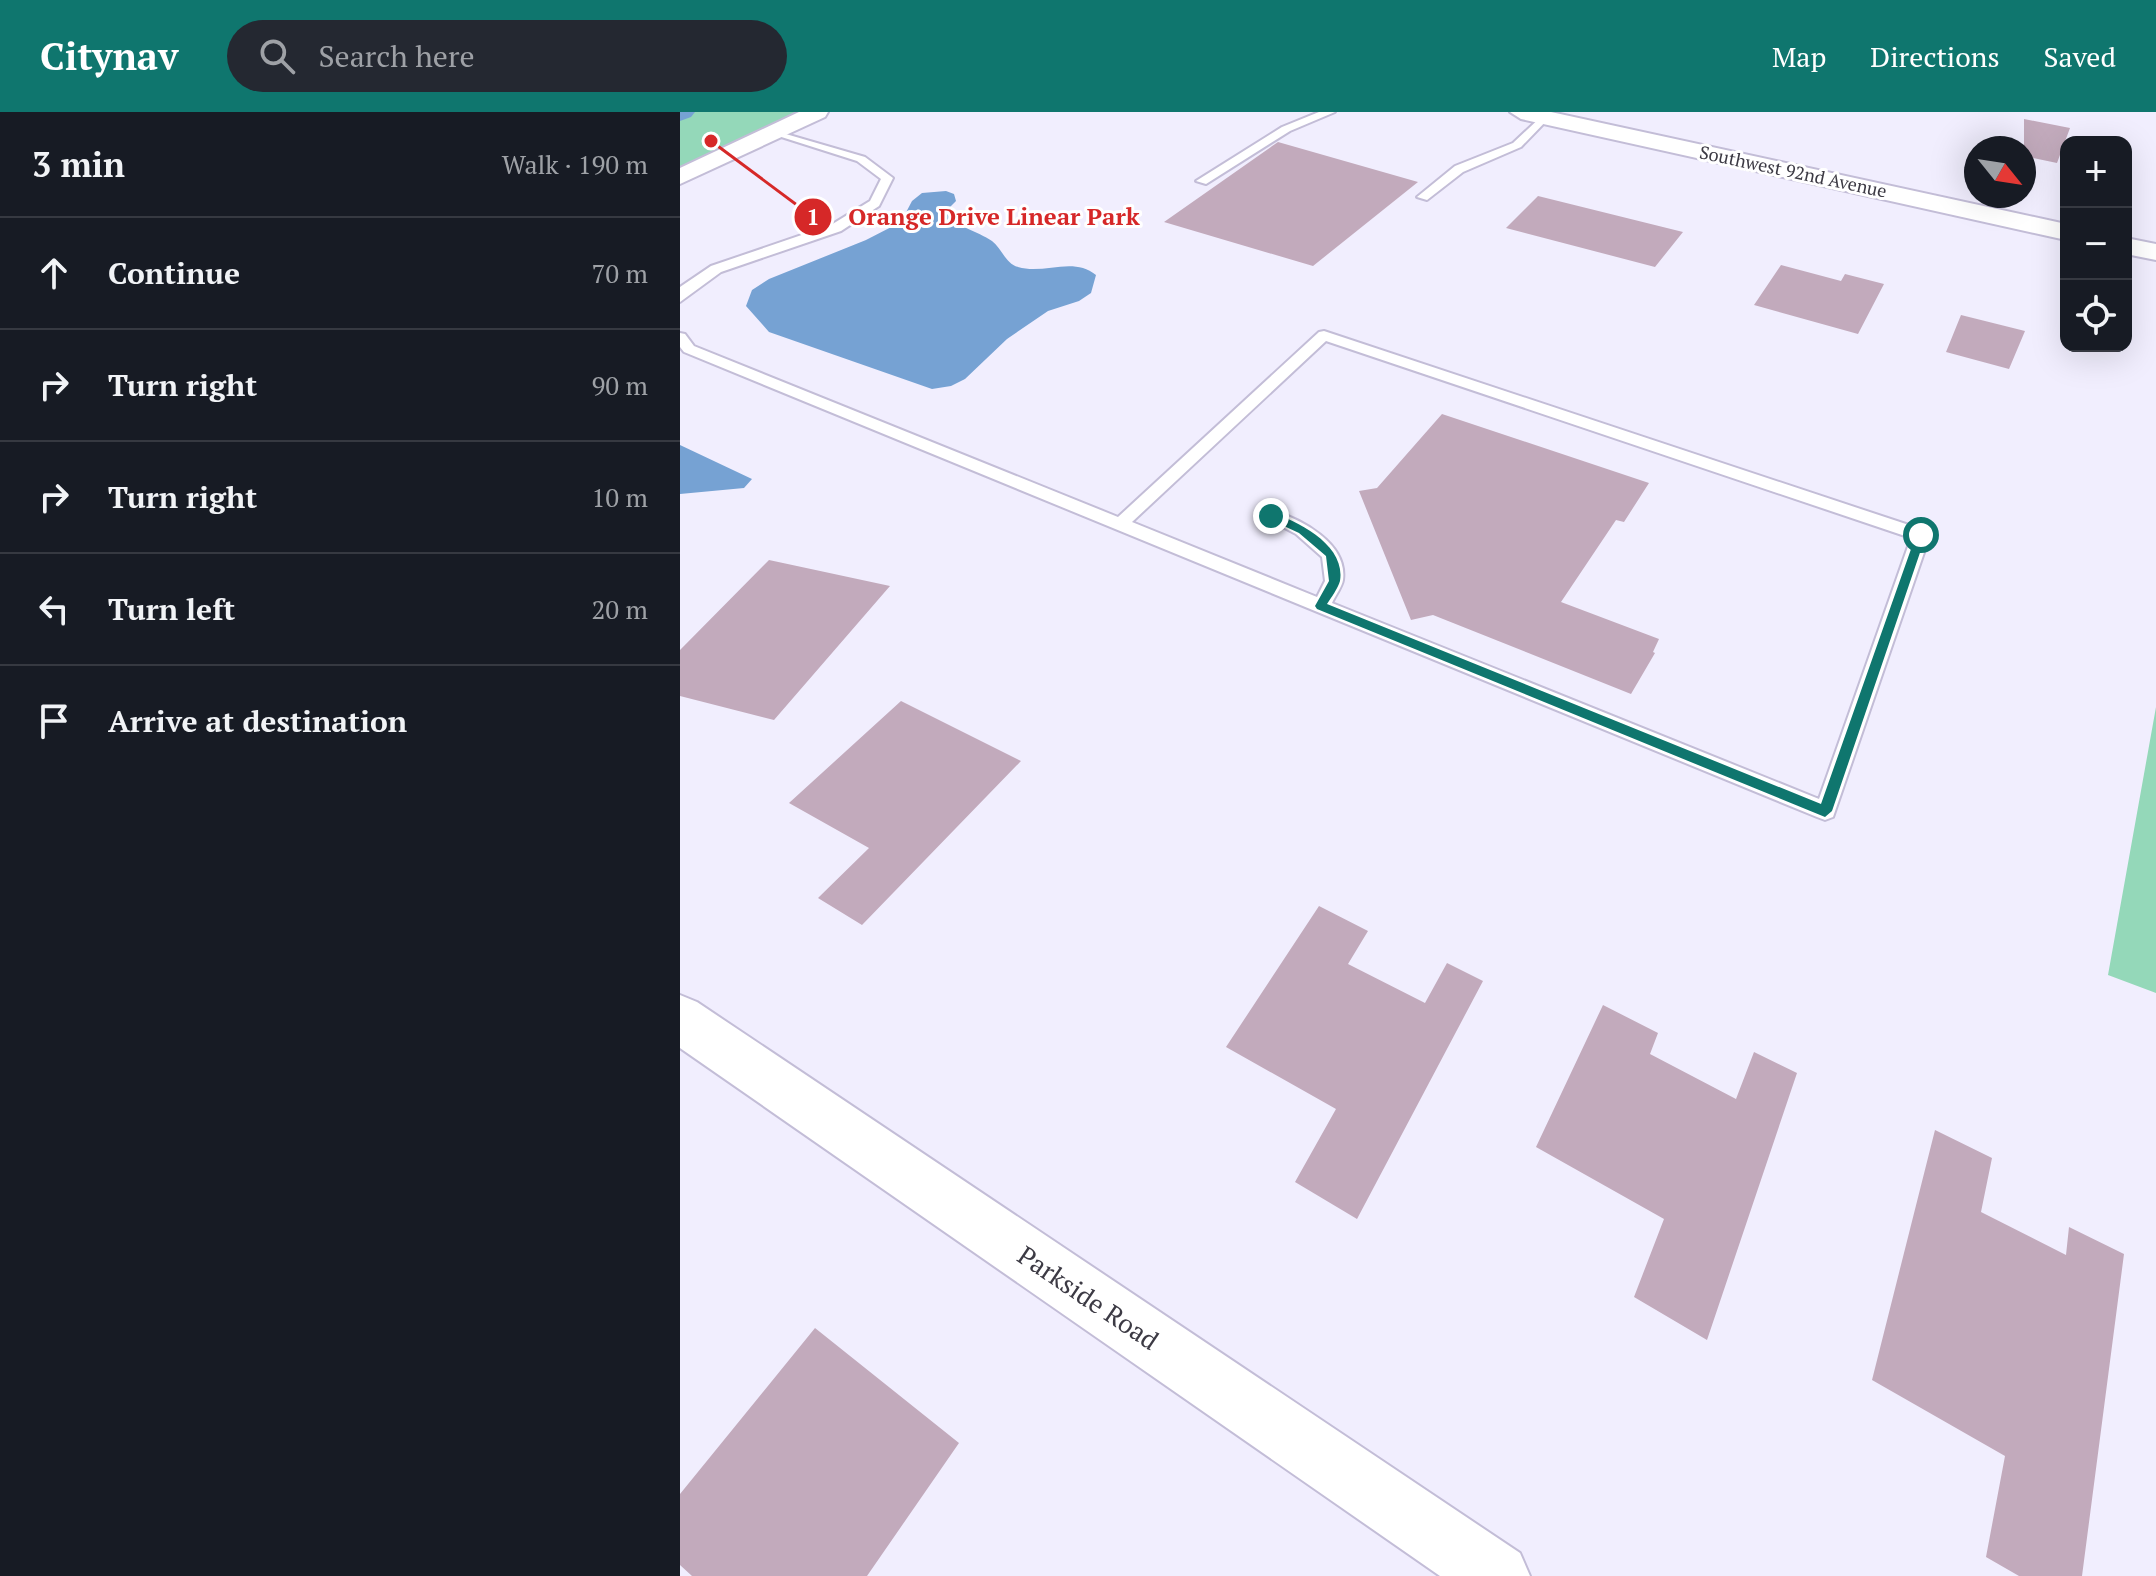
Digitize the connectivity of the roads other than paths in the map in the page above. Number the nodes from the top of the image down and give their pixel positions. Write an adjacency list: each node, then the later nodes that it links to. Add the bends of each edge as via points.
1 (817, 112): 4 (street)
2 (1329, 112): 6 (lane, via 1286,129)
3 (1532, 114): 7 (lane, via 1517,145 1459,169); 8 (street, Southwest 92nd Avenue)
4 (776, 132): 5 (street); 11 (lane, via 861,159 887,178 875,203 836,228 716,269)
5 (680, 177)
6 (1202, 181)
7 (1423, 197)
8 (2060, 231)
9 (2132, 247): 10 (street)
10 (2156, 252)
11 (680, 298)
12 (680, 337): 14 (lane, via 689,349)
13 (1271, 516): 15 (lane, via 1302,530 1331,555 1334,581)
14 (1119, 525): 15 (lane); 15 (lane, via 1324,335 1921,535 1825,811)
15 (1321, 606)
16 (680, 1019): 17 (street, Parkside Road)
17 (1497, 1576)

